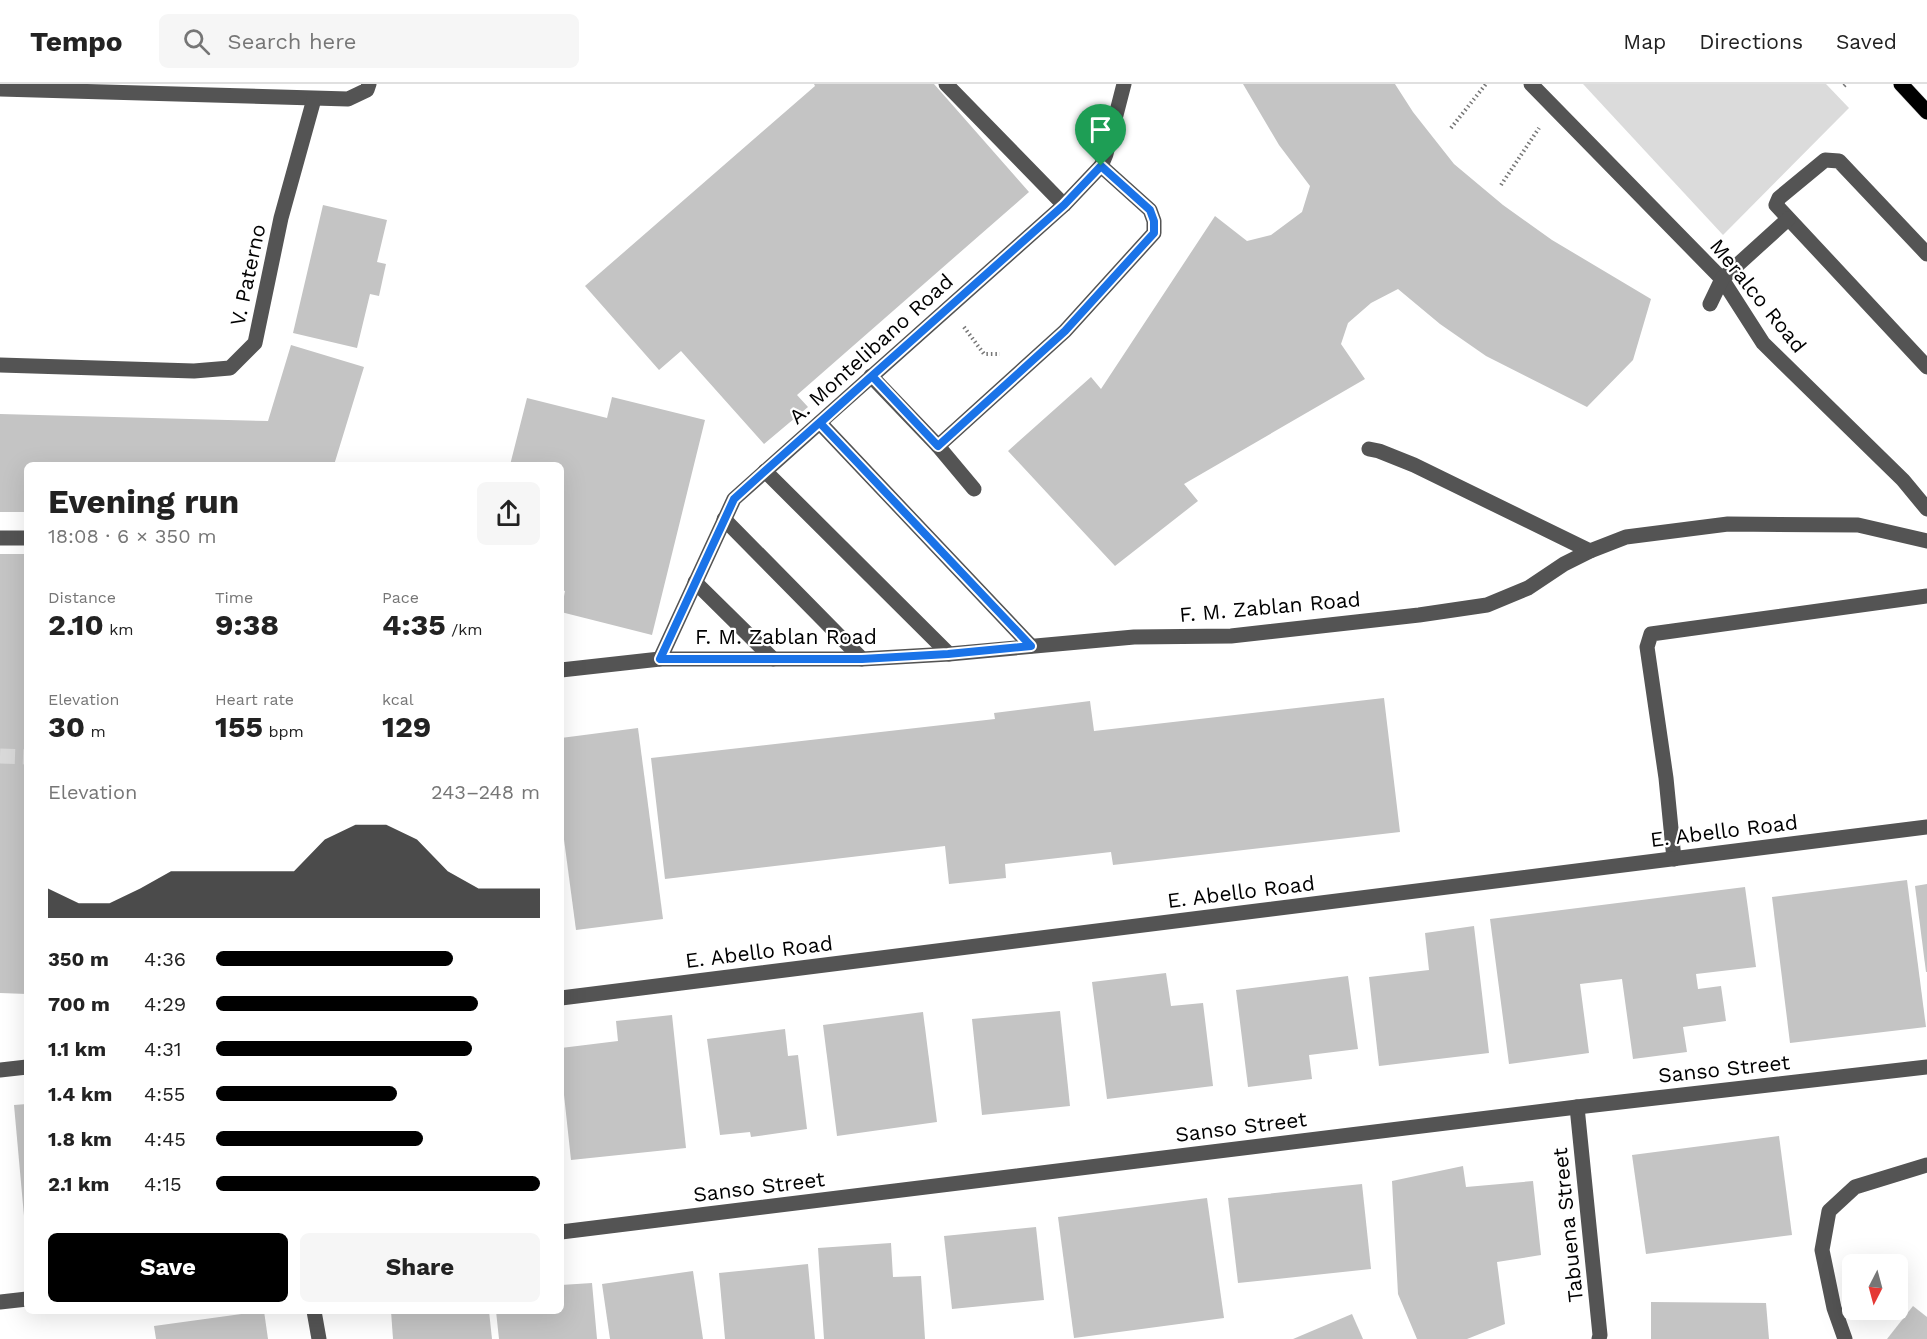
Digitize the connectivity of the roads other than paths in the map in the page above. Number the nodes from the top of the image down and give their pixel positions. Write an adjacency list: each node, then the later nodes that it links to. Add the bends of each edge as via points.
1 (1, 84): 7 (street)
2 (946, 84): 12 (street)
3 (1124, 84): 11 (street, A. Montelibano Road)
4 (1531, 84): 15 (street, Meralco Road)
5 (1901, 84): 10 (main road)
6 (368, 87): 9 (street, via 348,99)
7 (0, 89): 8 (street)
8 (271, 91): 9 (street)
9 (314, 99): 17 (street, V. Paterno, via 281,218 255,343 230,368 194,371)
10 (1927, 112)
11 (1101, 166): 12 (street, A. Montelibano Road); 21 (street, via 1150,210 1154,233 1065,331)
12 (1064, 205): 19 (street, A. Montelibano Road)
13 (1788, 219): 14 (street, via 1776,205 1779,198 1825,160 1839,160); 15 (street); 18 (street)
14 (1927, 254)
15 (1722, 279): 16 (street); 25 (street, Meralco Road, via 1762,342)
16 (1710, 304)
17 (0, 365)
18 (1927, 367)
19 (872, 376): 20 (street, A. Montelibano Road); 21 (street)
20 (820, 423): 23 (street, A. Montelibano Road); 33 (street)
21 (938, 446): 24 (street)
22 (1369, 449): 30 (street, via 1414,465)
23 (765, 471): 26 (street, A. Montelibano Road, via 734,499); 34 (street)
24 (974, 489)
25 (1927, 509)
26 (724, 519): 31 (street, A. Montelibano Road); 37 (street)
27 (0, 538): 28 (street)
28 (24, 538)
29 (1927, 542): 30 (street, F. M. Zablan Road, via 1858,525 1728,524 1626,537)
30 (1590, 550): 33 (street, F. M. Zablan Road, via 1528,588 1487,606 1231,636 1134,637)
31 (695, 582): 35 (street, A. Montelibano Road); 36 (street)
32 (1927, 596): 40 (street, via 1651,634 1647,647)
33 (1031, 646): 34 (street, F. M. Zablan Road)
34 (948, 654): 37 (street, F. M. Zablan Road)
35 (660, 659): 36 (street, F. M. Zablan Road); 38 (street, F. M. Zablan Road)
36 (773, 659): 37 (street, F. M. Zablan Road)
37 (862, 659)
38 (564, 670)
39 (1927, 827): 40 (street, E. Abello Road)
40 (1674, 858): 41 (street, E. Abello Road)
41 (564, 999)
42 (24, 1067): 44 (street)
43 (1927, 1067): 45 (street, Sanso Street)
44 (0, 1070)
45 (1577, 1107): 47 (street, Sanso Street); 52 (street, Tabuena Street)
46 (1927, 1165): 53 (street, via 1855,1187 1829,1211 1822,1250)
47 (564, 1232)
48 (24, 1299): 49 (street)
49 (0, 1302)
50 (315, 1314): 51 (street)
51 (319, 1339)
52 (1599, 1339)
53 (1845, 1339)

